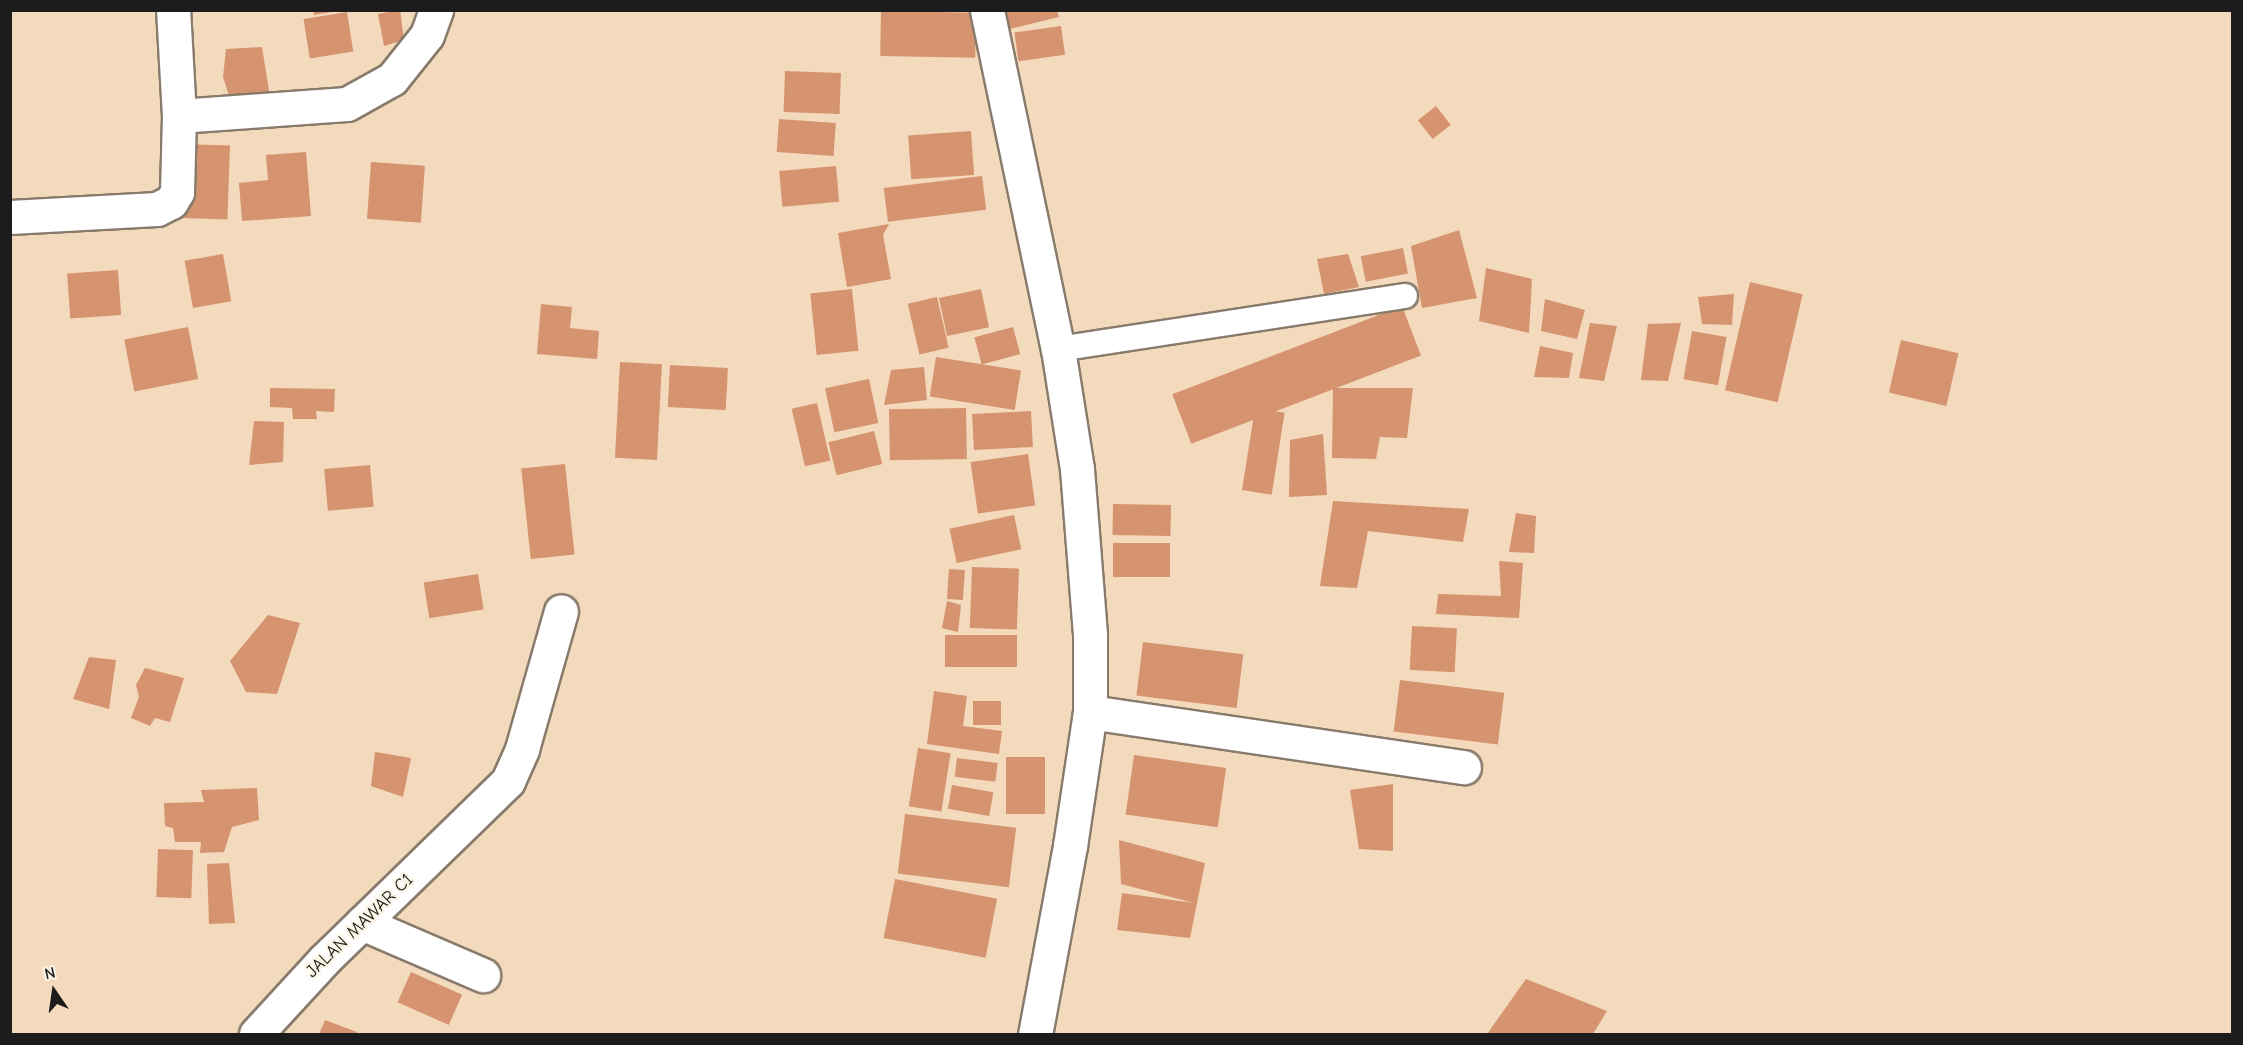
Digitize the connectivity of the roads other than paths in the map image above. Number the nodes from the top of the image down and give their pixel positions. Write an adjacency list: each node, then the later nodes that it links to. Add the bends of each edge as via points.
1 (173, 10): 4 (street)
2 (436, 10): 4 (street, via 427,35 392,79 347,104)
3 (987, 10): 7 (street)
4 (179, 116): 5 (street, via 177,192 168,205 157,209)
5 (10, 218)
6 (1405, 296): 7 (lane)
7 (1058, 349): 9 (street, via 1086,557)
8 (561, 611): 11 (street, JALAN MAWAR C1, via 525,739 508,781)
9 (1089, 712): 10 (street); 14 (street, via 1068,856)
10 (1464, 767)
11 (362, 923): 12 (street); 13 (street, JALAN MAWAR C1)
12 (483, 975)
13 (256, 1035)
14 (1035, 1035)

